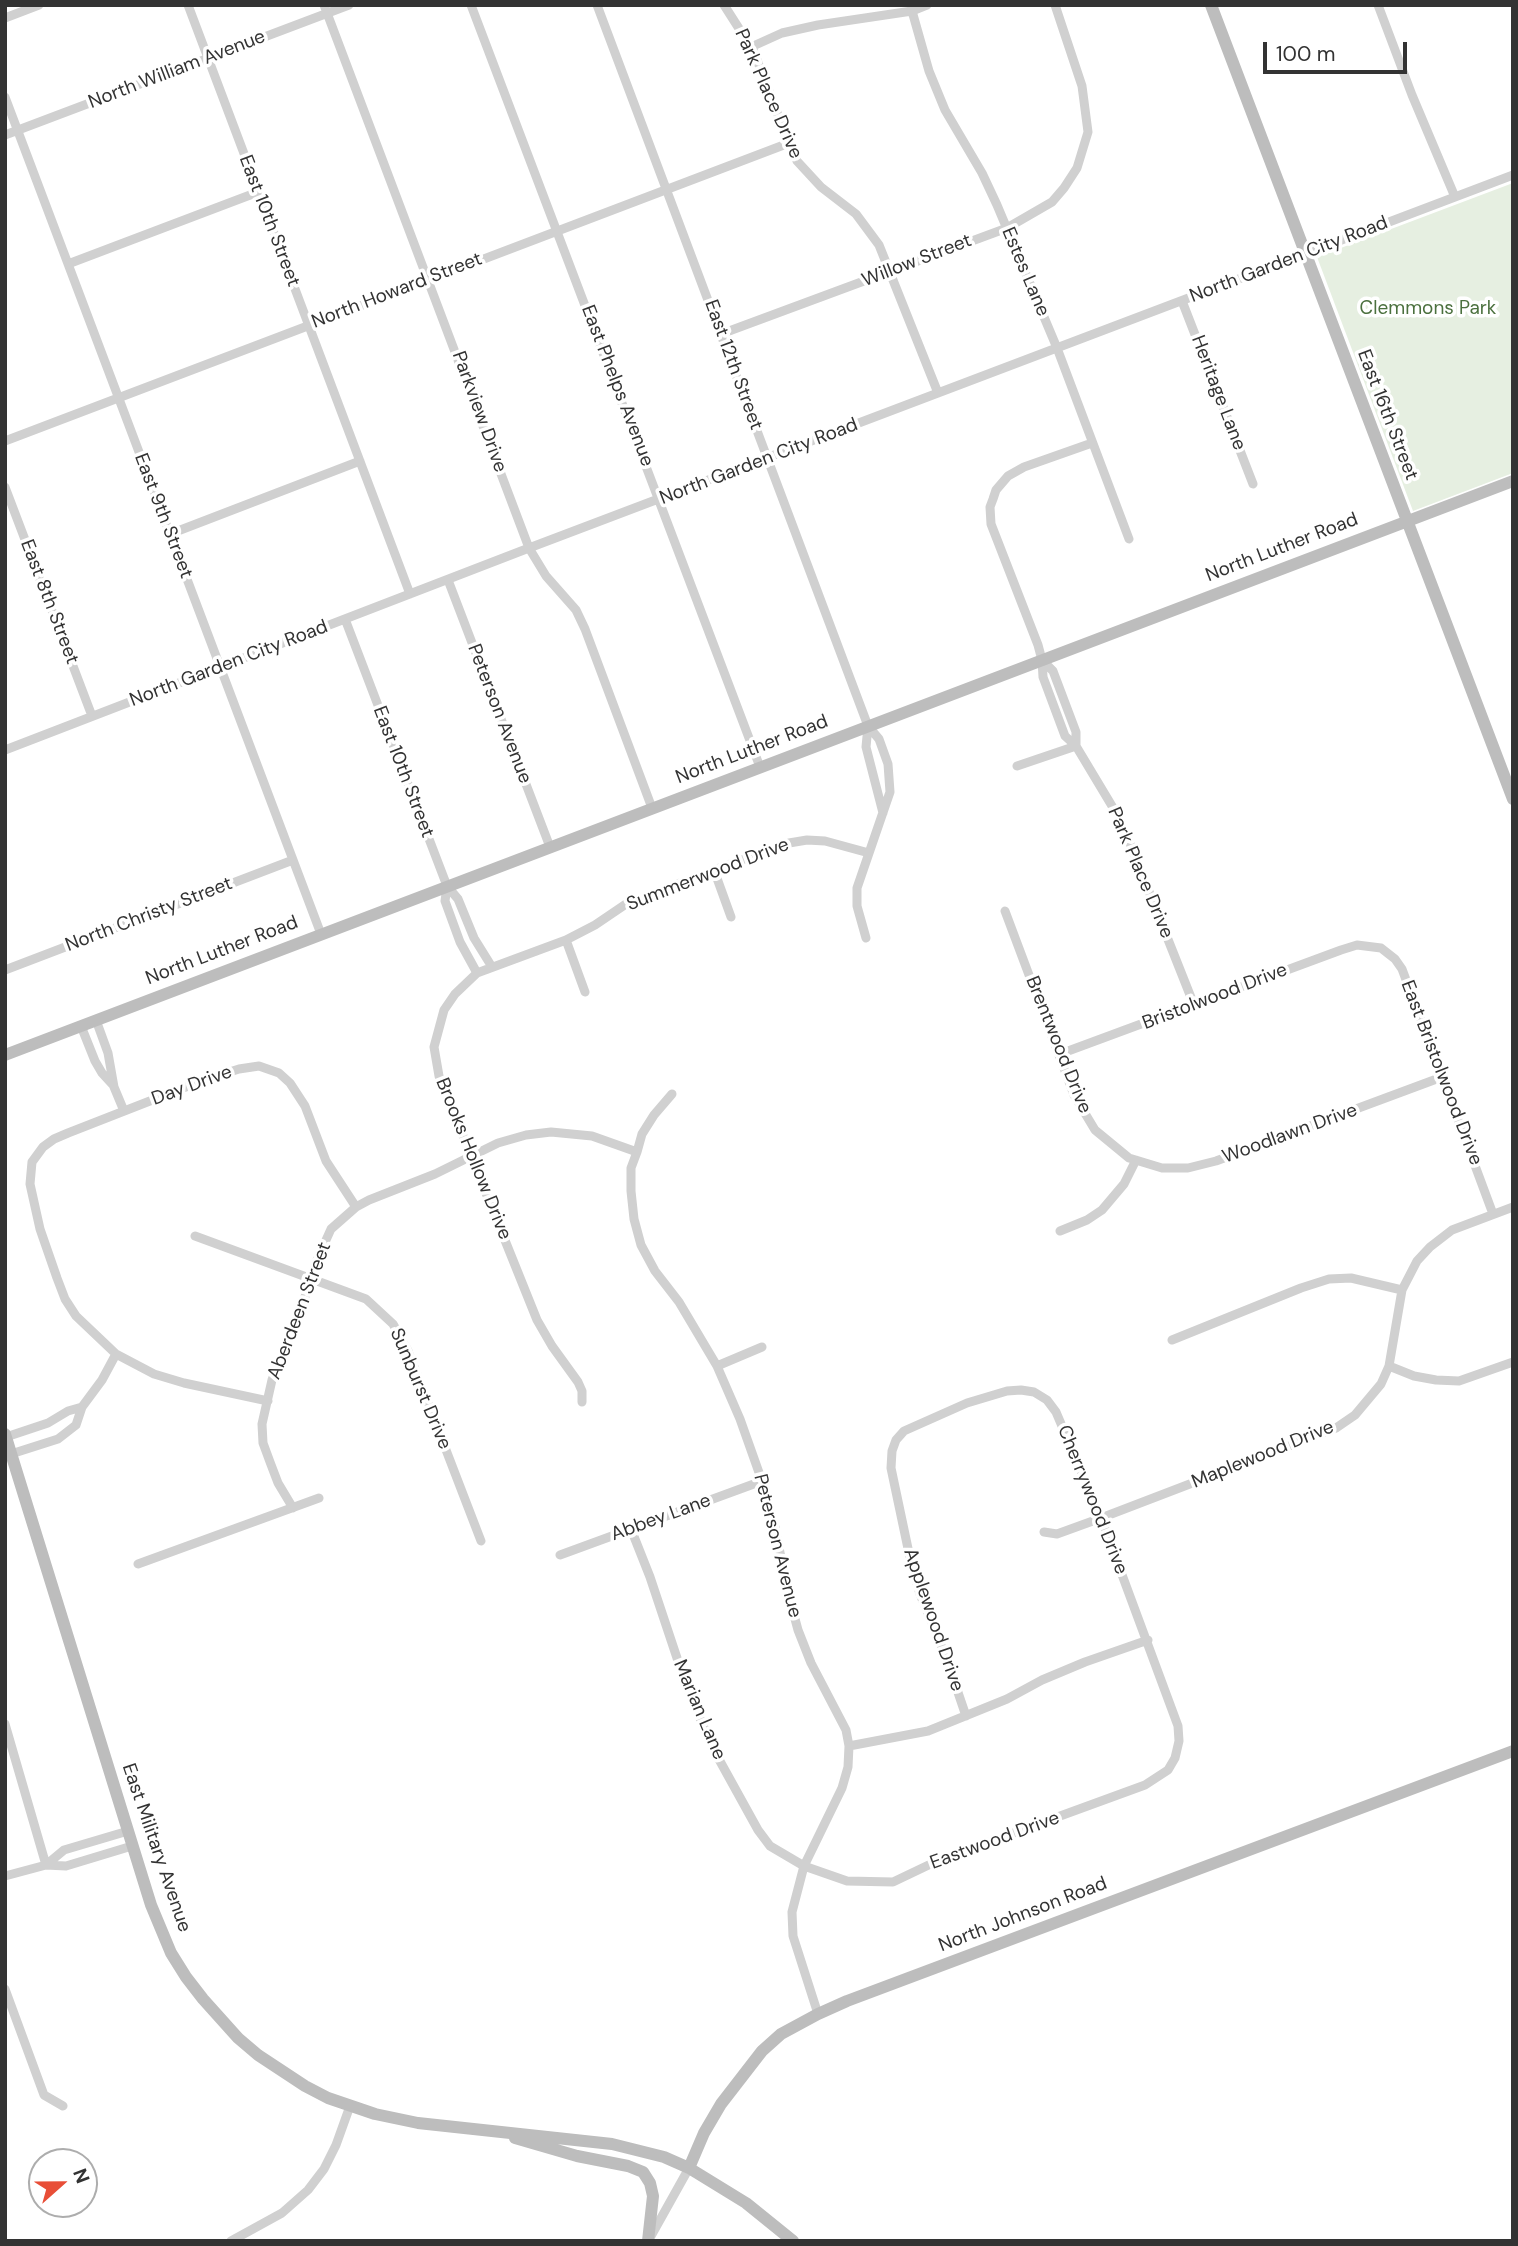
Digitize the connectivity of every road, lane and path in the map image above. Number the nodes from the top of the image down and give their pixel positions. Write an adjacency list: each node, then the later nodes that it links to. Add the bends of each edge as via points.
1 (39, 5): 13 (street)
2 (188, 5): 15 (street, East 10th Street)
3 (349, 5): 11 (street, North William Avenue)
4 (471, 5): 25 (street, East Phelps Avenue)
5 (597, 5): 21 (street, East 12th Street)
6 (724, 5): 14 (street, Park Place Drive)
7 (927, 5): 12 (street)
8 (1055, 5): 24 (street, Willow Street, via 1082,86 1088,132 1077,168 1064,188 1052,202)
9 (1211, 5): 26 (main road, East 16th Street)
10 (1378, 5): 23 (street)
11 (326, 9): 15 (street, North William Avenue); 29 (street, Parkview Drive)
12 (912, 11): 14 (street, via 782,33); 24 (street, Estes Lane, via 945,110)
13 (5, 18)
14 (751, 47): 19 (street, Park Place Drive)
15 (208, 59): 17 (street, North William Avenue); 22 (street, East 10th Street)
16 (5, 97): 17 (street, East 9th Street)
17 (18, 130): 18 (street, North William Avenue); 27 (street, East 9th Street)
18 (5, 135)
19 (789, 143): 21 (street, North Howard Street); 28 (street, Park Place Drive, via 811,178 869,228)
20 (1513, 176): 23 (street, North Garden City Road)
21 (667, 188): 25 (street, North Howard Street); 32 (street, East 12th Street)
22 (258, 192): 27 (street); 31 (street, East 10th Street)
23 (1455, 197): 26 (street, North Garden City Road)
24 (1007, 228): 28 (street, Willow Street); 33 (street, Estes Lane)
25 (558, 231): 29 (street, North Howard Street); 43 (street, East Phelps Avenue)
26 (1306, 254): 30 (street, North Garden City Road); 44 (main road, East 16th Street)
27 (68, 264): 35 (street, East 9th Street)
28 (889, 271): 32 (street, Willow Street); 34 (street, Park Place Drive)
29 (429, 279): 31 (street, North Howard Street); 47 (street, Parkview Drive)
30 (1182, 301): 33 (street, North Garden City Road); 41 (street, Heritage Lane)
31 (308, 325): 35 (street, North Howard Street); 39 (street, East 10th Street)
32 (721, 334): 38 (street, East 12th Street)
33 (1057, 348): 34 (street, North Garden City Road); 37 (street, Estes Lane)
34 (938, 393): 38 (street, North Garden City Road)
35 (119, 399): 36 (street, North Howard Street); 45 (street, East 9th Street)
36 (5, 441)
37 (1092, 443): 46 (street, Estes Lane); 51 (street, Park Place Drive, via 1008,476 990,507 995,536)
38 (767, 458): 43 (street, North Garden City Road); 54 (street, East 12th Street)
39 (360, 461): 45 (street); 49 (street, East 10th Street)
40 (1513, 481): 44 (main road, North Luther Road)
41 (1253, 484)
42 (5, 487): 53 (street, East 8th Street)
43 (660, 499): 47 (street, North Garden City Road); 58 (street, East Phelps Avenue)
44 (1407, 522): 51 (main road, North Luther Road); 59 (main road, East 16th Street)
45 (170, 534): 52 (street, East 9th Street)
46 (1129, 539)
47 (529, 548): 48 (street, North Garden City Road); 60 (street, Parkview Drive, via 585,629)
48 (449, 580): 49 (street, North Garden City Road); 62 (street, Peterson Avenue)
49 (410, 594): 50 (street, North Garden City Road)
50 (345, 619): 52 (street, North Garden City Road); 66 (street, East 10th Street)
51 (1042, 660): 54 (main road, North Luther Road); 55 (street, Park Place Drive, via 1053,671 1076,732)
52 (220, 667): 53 (street, North Garden City Road); 64 (street, East 9th Street)
53 (92, 716): 56 (street, North Garden City Road)
54 (868, 726): 58 (main road, North Luther Road); 61 (street, East 12th Street, via 866,747); 61 (street, East 12th Street, via 878,739 891,779)
55 (1076, 746): 57 (street); 77 (street, Park Place Drive, via 1121,821)
56 (5, 750)
57 (1017, 766)
58 (760, 767): 60 (main road, North Luther Road)
59 (1513, 799)
60 (652, 808): 62 (main road, North Luther Road)
61 (883, 813): 63 (street, East 12th Street)
62 (550, 847): 66 (main road, North Luther Road)
63 (869, 853): 65 (street, Summerwood Drive, via 807,840); 70 (street, East 12th Street, via 857,888)
64 (293, 860): 69 (street, East 9th Street); 74 (street, North Christy Street)
65 (714, 870): 68 (street); 71 (street, Summerwood Drive, via 626,904)
66 (447, 887): 69 (main road, North Luther Road); 73 (street, via 458,899); 75 (street, via 445,901)
67 (1005, 911): 80 (street, Brentwood Drive)
68 (731, 917)
69 (321, 934): 78 (main road, North Luther Road)
70 (866, 938)
71 (566, 940): 73 (street, Summerwood Drive); 76 (street)
72 (1372, 946): 77 (street, Bristolwood Drive, via 1341,950); 82 (street, East Bristolwood Drive, via 1388,951 1402,969)
73 (492, 967): 75 (street, Summerwood Drive)
74 (5, 970)
75 (477, 973): 87 (street, Brooks Hollow Drive, via 444,1010 434,1047 439,1076)
76 (585, 992)
77 (1194, 1005): 80 (street, Bristolwood Drive)
78 (96, 1020): 79 (main road, North Luther Road); 83 (street)
79 (81, 1026): 81 (main road, North Luther Road); 83 (street, via 95,1061)
80 (1060, 1054): 88 (street, Brentwood Drive, via 1074,1095 1095,1130)
81 (5, 1055)
82 (1442, 1077): 88 (street, Woodlawn Drive, via 1216,1161 1173,1169); 91 (street, East Bristolwood Drive)
83 (114, 1087): 85 (street)
84 (672, 1094): 86 (street, Peterson Avenue, via 648,1124)
85 (124, 1111): 89 (street, Day Drive, via 239,1069 259,1066 279,1073 305,1106 326,1161); 98 (street, Day Drive, via 54,1139 32,1162 30,1184 40,1229 65,1299)
86 (636, 1152): 87 (street, Aberdeen Street, via 592,1136 551,1132 498,1143); 100 (street, Peterson Avenue, via 631,1191 641,1245)
87 (471, 1156): 89 (street, Aberdeen Street); 103 (street, Brooks Hollow Drive, via 537,1321 578,1382)
88 (1136, 1160): 92 (street, via 1124,1184 1102,1210)
89 (356, 1207): 94 (street, Aberdeen Street, via 331,1229)
90 (1513, 1207): 91 (street, Maplewood Drive)
91 (1493, 1214): 95 (street, Maplewood Drive, via 1452,1230 1430,1247)
92 (1060, 1231)
93 (195, 1236): 94 (street, Sunburst Drive)
94 (312, 1279): 102 (street, Aberdeen Street); 114 (street, Sunburst Drive, via 366,1299 393,1324 408,1351)
95 (1402, 1290): 96 (street, via 1351,1278 1329,1279); 101 (street, Maplewood Drive)
96 (1172, 1340)
97 (762, 1347): 100 (street)
98 (116, 1354): 102 (street, via 154,1374); 104 (street)
99 (1513, 1362): 101 (street, via 1459,1381 1414,1376)
100 (717, 1366): 108 (street, Peterson Avenue)
101 (1389, 1366): 111 (street, Maplewood Drive, via 1368,1401 1336,1428)
102 (268, 1401): 110 (street, Aberdeen Street, via 261,1424 263,1443)
103 (582, 1402)
104 (82, 1407): 105 (street); 107 (street, via 76,1425 68,1432)
105 (6, 1436): 107 (main road, East Military Avenue)
106 (896, 1440): 111 (street, Cherrywood Drive, via 904,1431 967,1403 1007,1391 1034,1392 1056,1412); 118 (street, Applewood Drive, via 891,1468 910,1558)
107 (11, 1454): 123 (main road, East Military Avenue)
108 (762, 1480): 112 (street, Abbey Lane); 120 (street, Peterson Avenue, via 798,1630 846,1730)
109 (319, 1498): 110 (street)
110 (293, 1508): 116 (street)
111 (1101, 1518): 113 (street, Maplewood Drive, via 1057,1534); 117 (street, Cherrywood Drive)
112 (631, 1529): 115 (street, Abbey Lane); 126 (street, Marian Lane, via 689,1694 716,1754 770,1846)
113 (1044, 1532)
114 (481, 1541)
115 (560, 1555)
116 (138, 1564)
117 (1148, 1640): 118 (street, via 1085,1662); 122 (street, Cherrywood Drive, via 1178,1726)
118 (966, 1716): 120 (street, via 928,1731)
119 (5, 1724): 125 (street)
120 (849, 1746): 126 (street, Peterson Avenue, via 842,1788)
121 (1513, 1751): 129 (main road, North Johnson Road)
122 (1175, 1758): 126 (street, Eastwood Drive, via 1168,1770 1145,1785 892,1882 846,1881)
123 (128, 1831): 124 (main road, East Military Avenue); 125 (street, via 64,1850)
124 (132, 1846): 125 (street, via 66,1866); 131 (main road, East Military Avenue, via 162,1933 203,1999 258,2055 305,2086)
125 (46, 1865): 127 (street)
126 (804, 1866): 129 (street, Peterson Avenue, via 792,1912 793,1936)
127 (5, 1876)
128 (5, 1989): 130 (street, via 44,2095)
129 (818, 2014): 133 (main road, North Johnson Road, via 762,2051 721,2104)
130 (64, 2106)
131 (350, 2106): 132 (main road, East Military Avenue, via 407,2122); 134 (street, via 336,2145 309,2190 282,2213)
132 (495, 2131): 133 (main road, East Military Avenue, via 612,2144); 135 (main road, via 536,2146 643,2172 653,2196)
133 (689, 2168): 135 (street, North Johnson Road); 136 (main road, East Military Avenue, via 746,2203)
134 (231, 2241)
135 (648, 2241)
136 (793, 2241)

